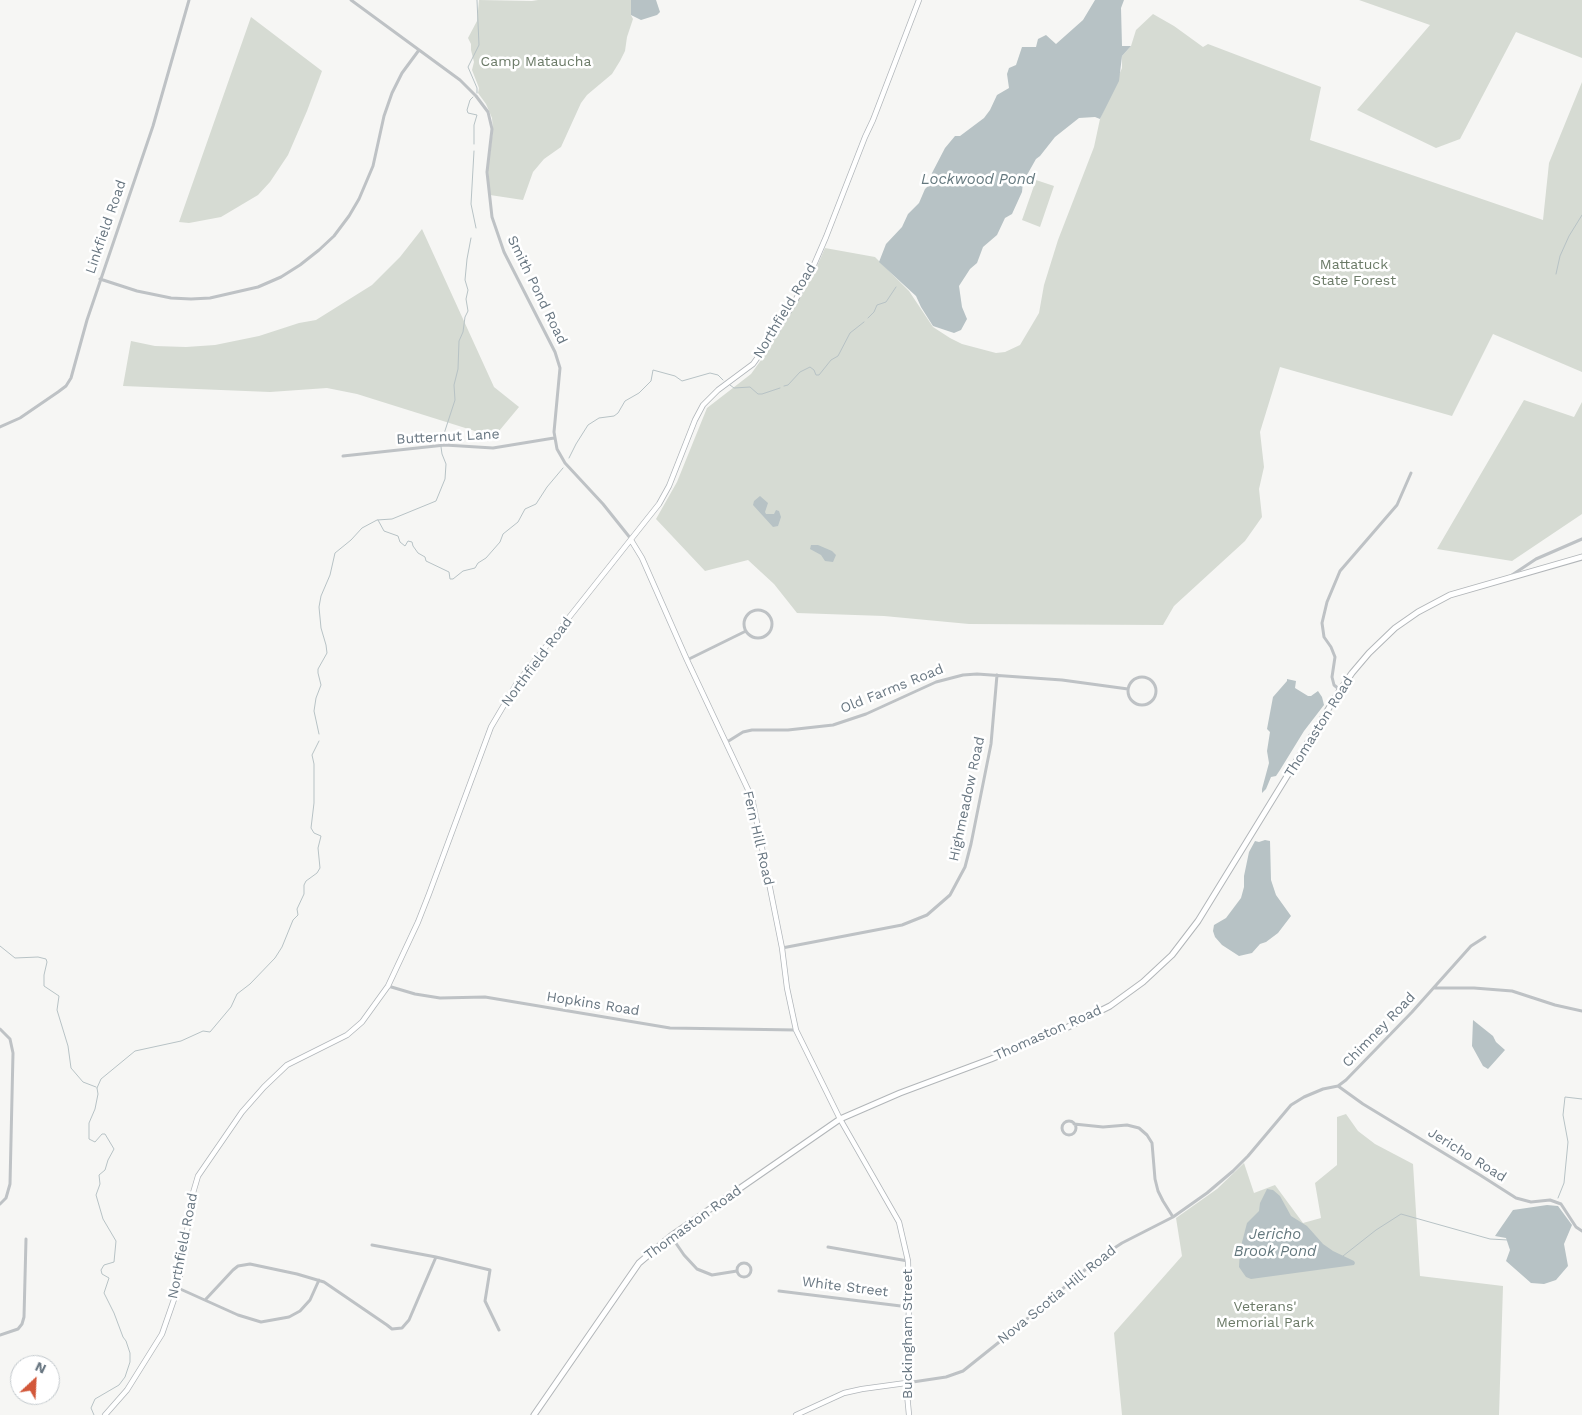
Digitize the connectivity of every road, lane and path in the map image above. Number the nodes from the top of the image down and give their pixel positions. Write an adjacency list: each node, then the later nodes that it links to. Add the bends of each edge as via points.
1 (189, 0): 5 (street, Linkfield Road, via 153,126)
2 (351, 0): 4 (street, Smith Pond Road)
3 (919, 0): 11 (street, Northfield Road, via 808,275 754,364 703,404 664,497)
4 (419, 50): 5 (street, via 392,93 373,166 359,199 334,236 300,265 258,287 210,298 165,297); 7 (street, Smith Pond Road, via 469,88 490,117 492,129 487,172 492,217 504,252 560,368)
5 (100, 279): 6 (street, Linkfield Road, via 68,384 20,418)
6 (0, 427)
7 (554, 438): 8 (street, Butternut Lane, via 493,448 440,446); 11 (street, Smith Pond Road, via 565,463)
8 (343, 456)
9 (1411, 473): 18 (street, via 1397,505 1340,571 1327,602 1322,622 1324,637 1335,657 1332,677)
10 (1582, 539): 13 (street, via 1536,559)
11 (631, 540): 15 (street, Fern Hill Road); 22 (street, Northfield Road, via 517,683 490,727 426,901)
12 (1582, 557): 13 (main road, Thomaston Road)
13 (1506, 578): 18 (main road, Thomaston Road, via 1450,595 1418,612 1369,653)
14 (746, 631): 14 (street, via 755,638 765,636 771,629 770,618 764,612 752,612 745,619); 15 (street)
15 (687, 660): 19 (street, Fern Hill Road)
16 (997, 675): 17 (street, Old Farms Road); 19 (street, Old Farms Road, via 951,677 866,714 832,725 752,730); 21 (street, Highmeadow Road, via 991,744 970,844 965,867 950,895 927,915 902,925)
17 (1128, 689): 17 (street, via 1132,680 1144,677 1153,684 1155,692 1152,700 1140,704 1132,700)
18 (1340, 690): 28 (main road, Thomaston Road, via 1198,921 1172,955 1143,982 1110,1006 1068,1027)
19 (727, 742): 21 (street, Fern Hill Road, via 752,798)
20 (1485, 937): 23 (street, Chimney Road, via 1472,946)
21 (782, 948): 26 (street, Fern Hill Road)
22 (388, 986): 26 (street, Hopkins Road, via 440,998 485,997 670,1028); 41 (street, Northfield Road, via 362,1022 347,1035 287,1066 242,1112 198,1176)
23 (1435, 988): 24 (street, Chimney Road, via 1512,991); 27 (street, Chimney Road)
24 (1582, 1011)
25 (0, 1029): 30 (street, via 10,1038 13,1053 10,1184 6,1198)
26 (796, 1030): 28 (street, Fern Hill Road)
27 (1338, 1086): 31 (street, Nova Scotia Hill Road, via 1323,1089 1291,1105 1233,1171); 32 (street, Jericho Road, via 1516,1198 1531,1202 1550,1200 1561,1204)
28 (840, 1120): 33 (main road, Thomaston Road); 38 (street, Buckingham Street, via 899,1222)
29 (1074, 1124): 29 (street, via 1064,1123 1063,1133 1073,1134 1076,1130); 31 (street, via 1127,1125 1139,1128 1147,1135 1152,1143 1158,1191)
30 (0, 1204)
31 (1173, 1217): 47 (street, Nova Scotia Hill Road, via 1099,1258 963,1371)
32 (1582, 1231)
33 (671, 1236): 39 (street, via 697,1269 712,1274); 49 (main road, Thomaston Road, via 639,1263)
34 (26, 1239): 46 (street, via 24,1317 18,1329)
35 (372, 1245): 37 (street)
36 (828, 1247): 38 (street)
37 (436, 1257): 40 (street, via 409,1320 402,1328 386,1326); 45 (street, via 490,1270 485,1301)
38 (908, 1261): 44 (street, Buckingham Street)
39 (737, 1272): 39 (street, via 745,1277 751,1268 742,1263)
40 (319, 1280): 43 (street, via 244,1264 233,1270); 43 (street, via 300,1312 261,1322)
41 (178, 1288): 43 (street); 48 (street, Northfield Road, via 162,1334 127,1390)
42 (779, 1291): 44 (street, White Street)
43 (206, 1299)
44 (909, 1307): 47 (street, Buckingham Street)
45 (499, 1330)
46 (0, 1335)
47 (906, 1383): 50 (street, Nova Scotia Hill Road, via 844,1393); 51 (street, Buckingham Street)
48 (105, 1415)
49 (534, 1415)
50 (796, 1415)
51 (909, 1415)

